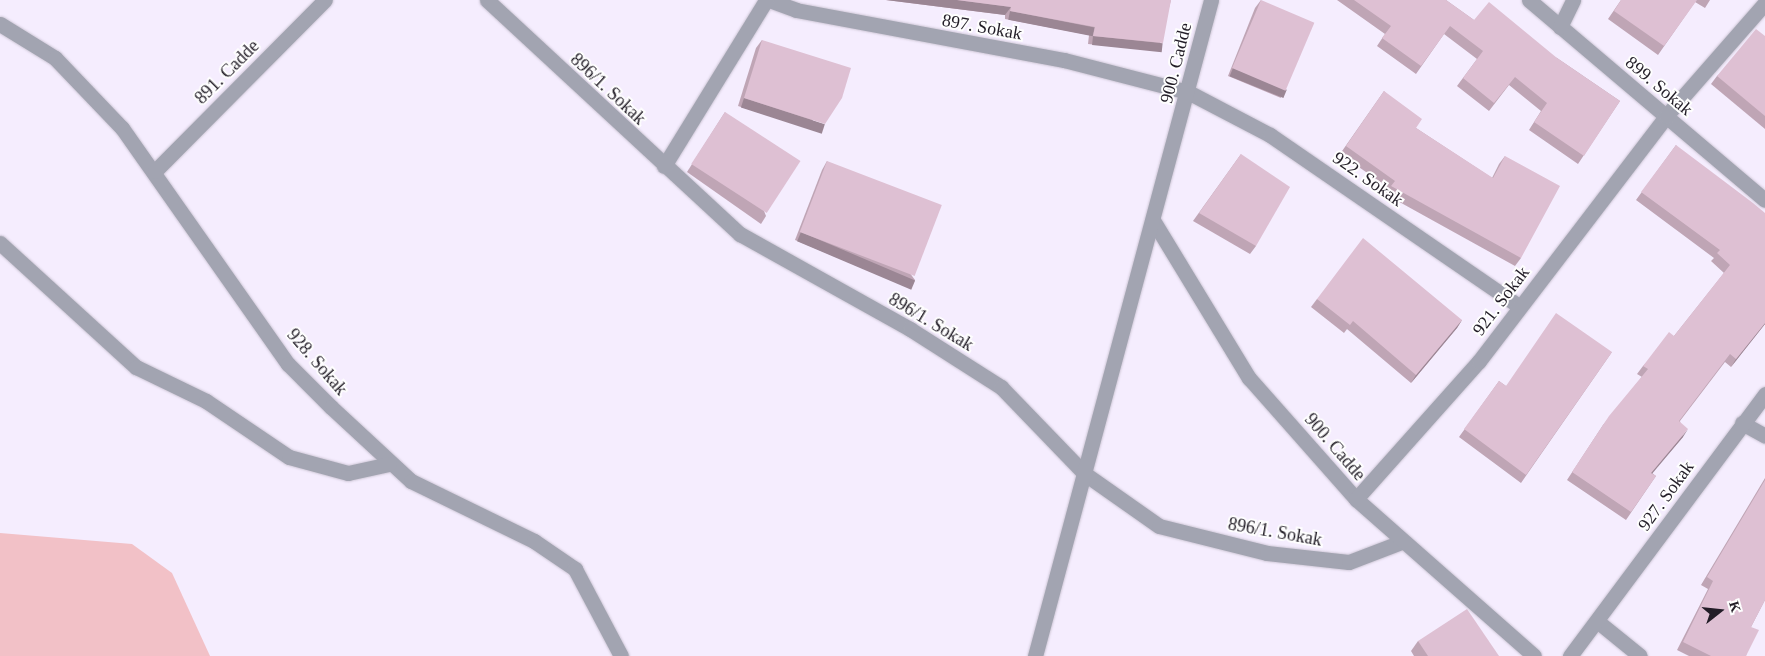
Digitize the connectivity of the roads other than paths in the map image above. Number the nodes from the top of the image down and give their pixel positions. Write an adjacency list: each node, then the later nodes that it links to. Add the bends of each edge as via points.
1 (325, 0): 13 (street, 891. Cadde)
2 (487, 0): 12 (street, 896/1. Sokak)
3 (768, 0): 10 (street, 897. Sokak, via 796,10 1064,60); 12 (street)
4 (1210, 0): 10 (street, 900. Cadde)
5 (1528, 0): 9 (street, 899. Sokak)
6 (1573, 0): 9 (street)
7 (1765, 3): 11 (street, 921. Sokak)
8 (0, 24): 13 (street, 928. Sokak, via 55,58 82,83)
9 (1560, 27): 11 (street, 899. Sokak)
10 (1188, 92): 15 (street, 900. Cadde); 17 (street, 922. Sokak, via 1270,135)
11 (1666, 116): 14 (street, 899. Sokak); 17 (street, 921. Sokak)
12 (664, 166): 22 (street, 896/1. Sokak, via 740,234 910,329 1001,387)
13 (155, 171): 21 (street, 928. Sokak, via 288,364)
14 (1765, 200)
15 (1154, 222): 22 (street, 900. Cadde); 23 (street, 900. Cadde, via 1249,378)
16 (0, 243): 21 (street, via 136,367 206,401 289,457 348,473)
17 (1520, 307): 23 (street, 921. Sokak)
18 (1765, 394): 19 (street, 927. Sokak)
19 (1742, 423): 20 (street); 25 (street, 927. Sokak)
20 (1765, 436)
21 (388, 464): 26 (street, 928. Sokak, via 411,481 560,557 575,569)
22 (1084, 474): 24 (street, 896/1. Sokak, via 1160,526 1267,553 1349,562); 27 (street, 900. Cadde)
23 (1356, 499): 24 (street, 900. Cadde)
24 (1401, 542): 28 (street, 900. Cadde)
25 (1597, 621): 29 (street); 30 (street)
26 (621, 656)
27 (1035, 656)
28 (1534, 656)
29 (1570, 656)
30 (1640, 656)

